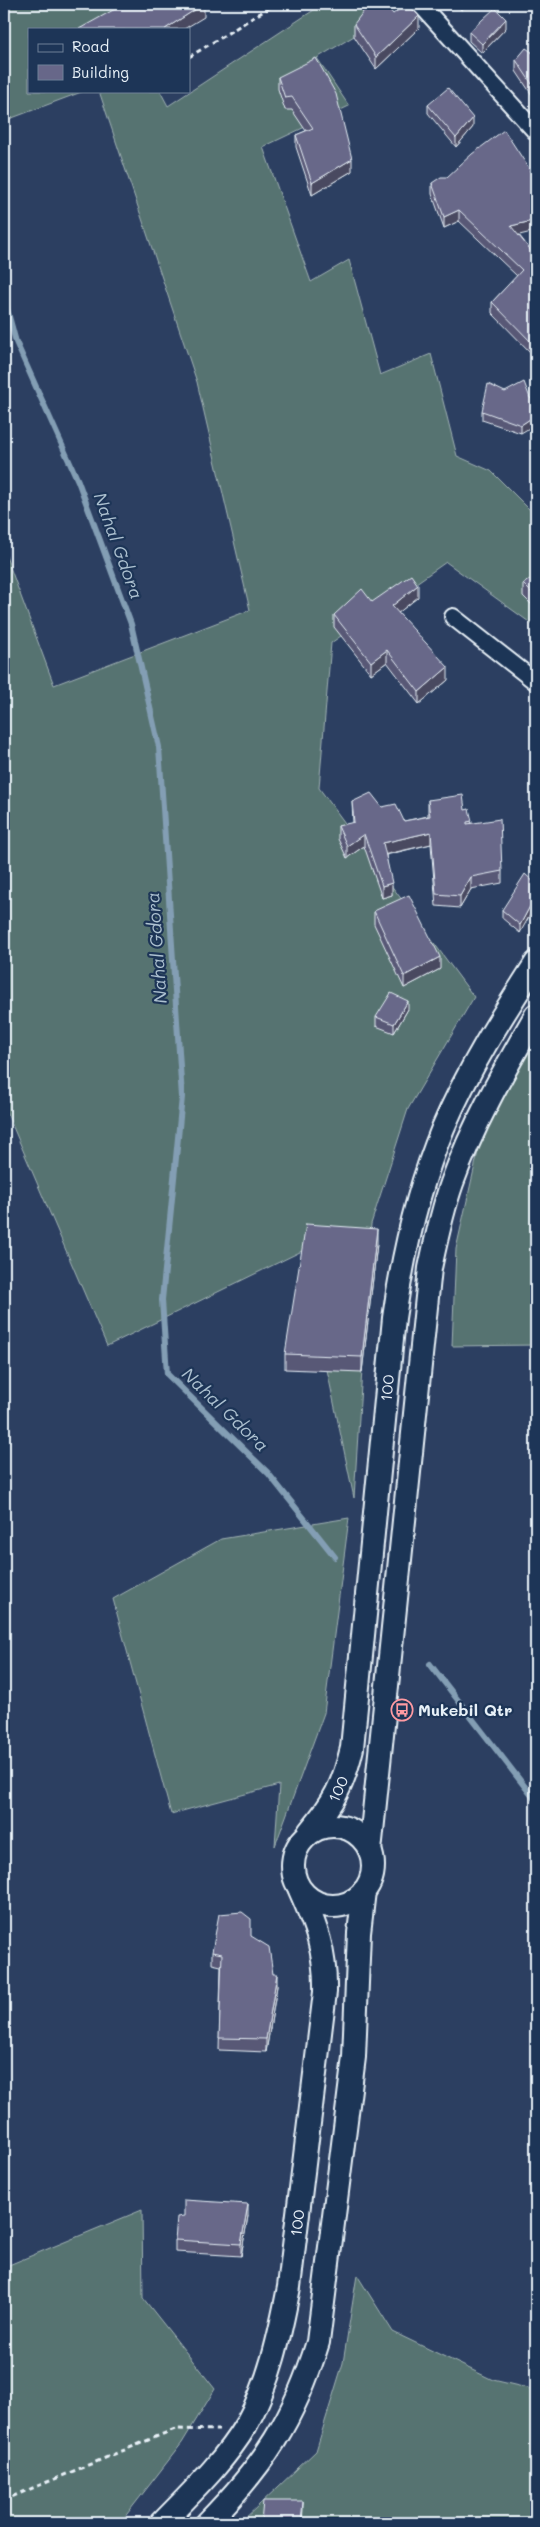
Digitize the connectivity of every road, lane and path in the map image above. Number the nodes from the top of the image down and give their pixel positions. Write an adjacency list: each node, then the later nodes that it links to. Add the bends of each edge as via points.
1 (275, 4): 3 (path)
2 (420, 4): 4 (street)
3 (190, 56)
4 (536, 132)
5 (453, 617): 6 (street)
6 (536, 682)
7 (536, 962): 9 (main road, 100, via 494,1029 455,1104 431,1162 411,1228 394,1318 352,1748 338,1793)
8 (536, 1015): 10 (main road, 100, via 504,1071 452,1183 430,1268)
9 (309, 1832): 10 (main road, via 334,1825 346,1827 358,1833); 11 (main road, via 294,1853 292,1866)
10 (370, 1851): 12 (main road, via 373,1869)
11 (300, 1890): 12 (main road, via 323,1905 337,1906 350,1902); 13 (main road, 100, via 322,1944 325,1992 282,2324 259,2398)
12 (364, 1891): 16 (main road, via 354,2057 318,2342 298,2398 275,2441 252,2475)
13 (237, 2437): 14 (path, via 215,2428 175,2429); 15 (main road, 100, via 206,2478)
14 (4, 2500)
15 (162, 2523)
16 (207, 2523)

